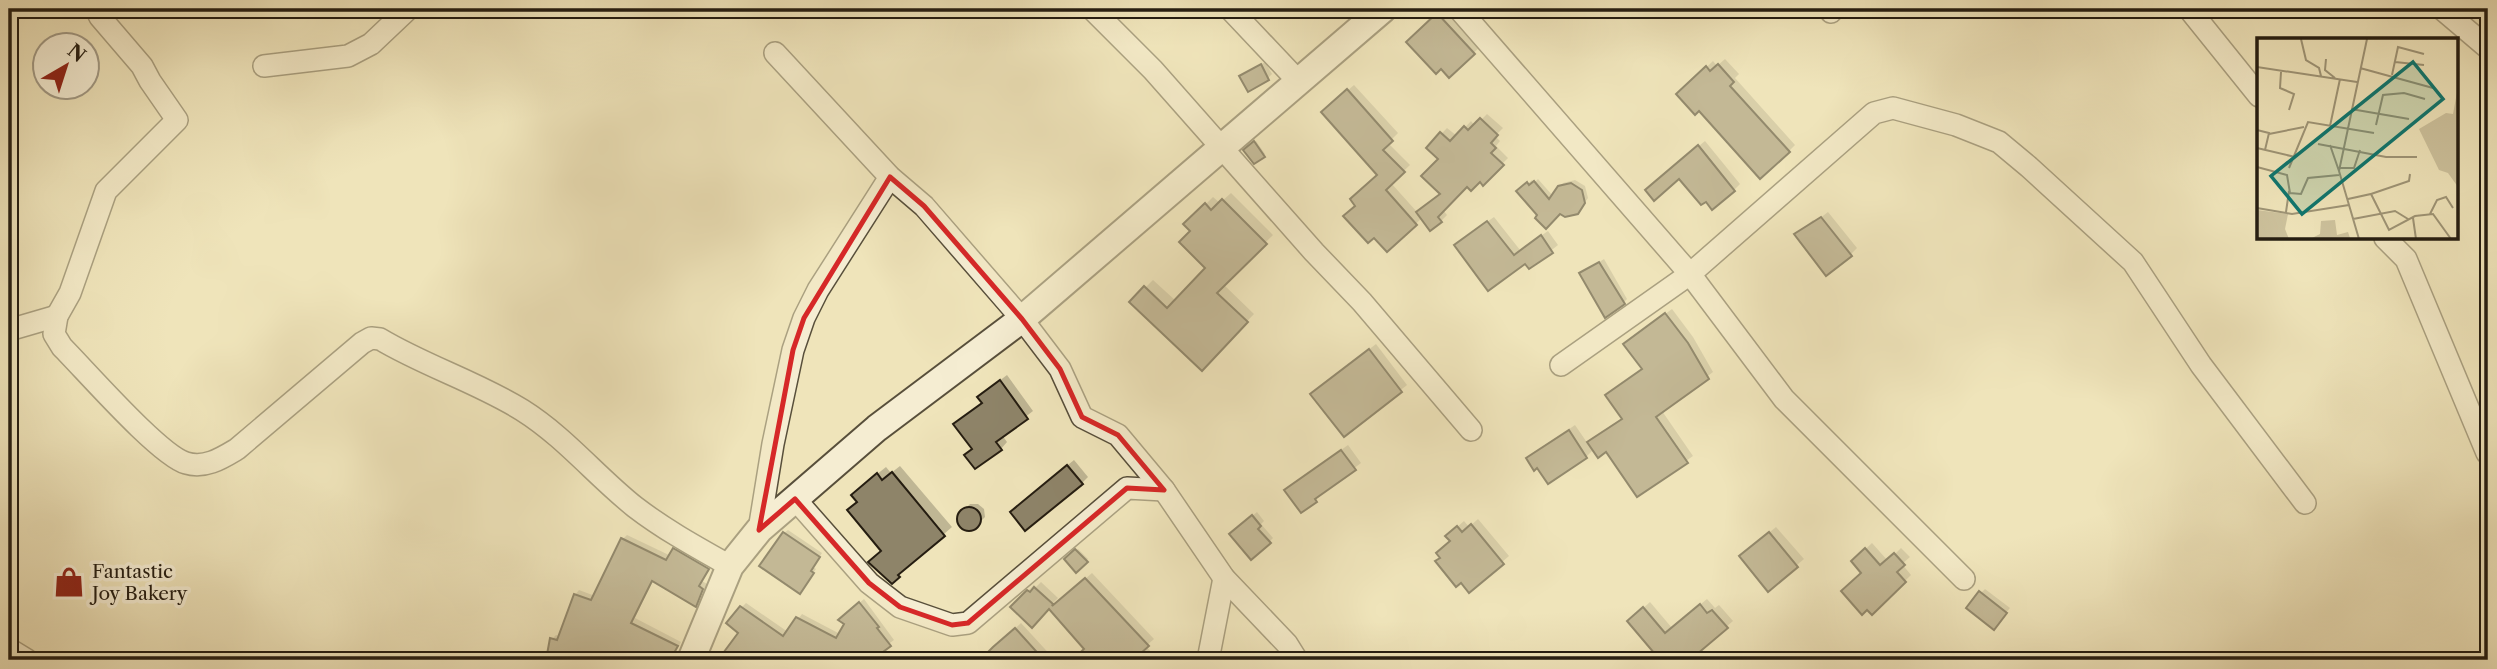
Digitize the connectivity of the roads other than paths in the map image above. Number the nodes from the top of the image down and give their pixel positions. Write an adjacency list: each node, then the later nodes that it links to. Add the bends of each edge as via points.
1 (96, 9): 18 (street, via 142,66 177,120 106,191 70,293)
2 (408, 9): 11 (street, via 371,44 348,56)
3 (1092, 9): 14 (street)
4 (1230, 9): 12 (street)
5 (1383, 9): 12 (street)
6 (1459, 9): 17 (street)
7 (2189, 9): 13 (street)
8 (2442, 9): 9 (street)
9 (2488, 48)
10 (775, 53): 15 (street)
11 (264, 66)
12 (1299, 82): 14 (street)
13 (2257, 94)
14 (1222, 147): 19 (street); 22 (street)
15 (890, 177): 19 (street, via 924,206); 27 (street, via 804,318 773,444)
16 (2387, 240): 23 (street, via 2406,259)
17 (1690, 274): 21 (street); 26 (street, via 1874,113 1893,108 1956,125 1999,142 2133,262 2200,365); 30 (street, via 1784,399)
18 (57, 316): 20 (street); 28 (street, via 54,334 62,347 163,449 185,463 204,465 237,449 371,338 380,339 522,410 561,438 636,507)
19 (1022, 319): 24 (street, via 1060,369 1082,417 1118,435); 25 (street, via 877,428)
20 (9, 330)
21 (1561, 365)
22 (1471, 430)
23 (2487, 453)
24 (1164, 491): 25 (street, via 1127,488 968,623 952,625 900,607 869,583); 29 (street)
25 (795, 499): 27 (street)
26 (2305, 503)
27 (759, 530): 28 (street)
28 (730, 566): 33 (street)
29 (1224, 578): 34 (street); 35 (street, via 1287,643)
30 (1964, 579)
31 (9, 649): 32 (street)
32 (27, 660)
33 (691, 660)
34 (1208, 660)
35 (1297, 660)

